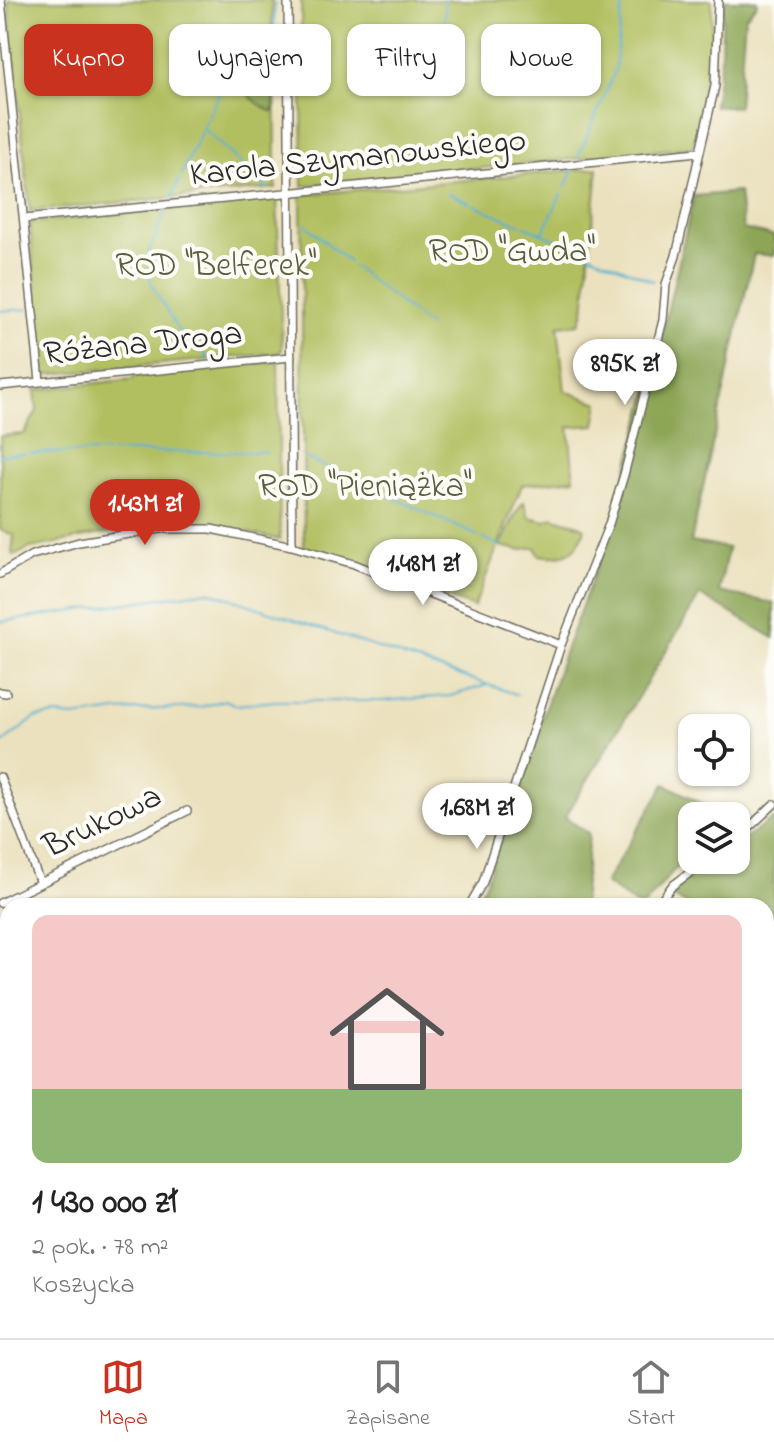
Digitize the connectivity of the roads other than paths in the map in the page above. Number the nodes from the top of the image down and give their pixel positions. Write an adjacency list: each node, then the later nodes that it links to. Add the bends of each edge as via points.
1 (1, 0): 6 (street)
2 (288, 0): 5 (street)
3 (718, 0): 4 (street, via 715,86)
4 (698, 152): 5 (street, Karola Szymanowskiego); 12 (street, via 624,475)
5 (290, 191): 6 (street, Karola Szymanowskiego); 7 (street)
6 (24, 219): 8 (street)
7 (291, 357): 8 (street, Różana Droga); 10 (street)
8 (40, 381): 9 (street, Różana Droga)
9 (0, 386)
10 (292, 546): 11 (street, via 211,529 160,529 45,551); 12 (street, via 380,573)
11 (0, 574)
12 (561, 645): 20 (street)
13 (0, 777): 18 (street)
14 (774, 804): 16 (street)
15 (187, 811): 18 (street, Brukowa)
16 (750, 827)
17 (688, 874): 21 (street)
18 (40, 883): 19 (street, Brukowa)
19 (10, 898)
20 (474, 898)
21 (663, 898)

